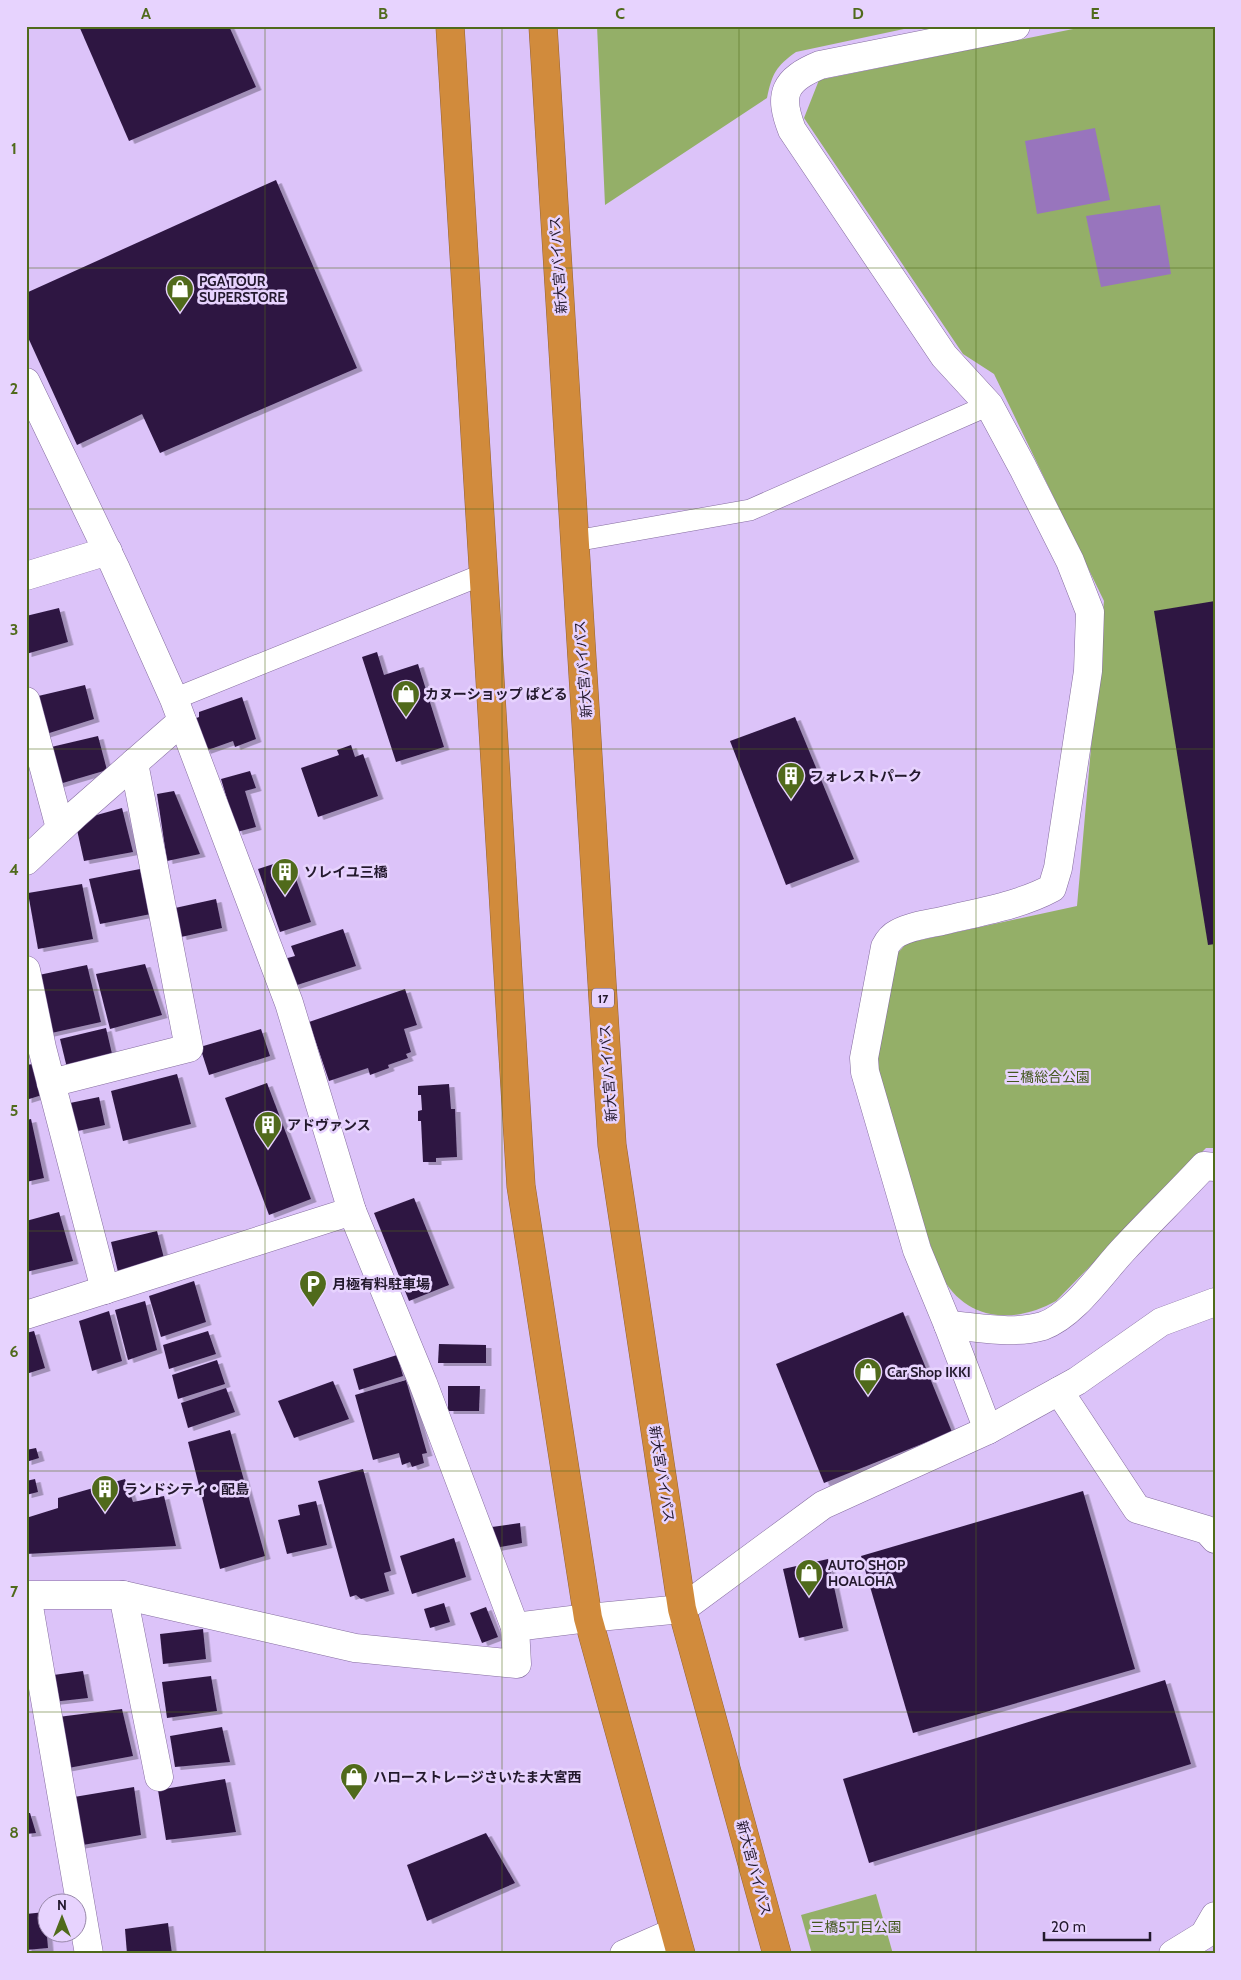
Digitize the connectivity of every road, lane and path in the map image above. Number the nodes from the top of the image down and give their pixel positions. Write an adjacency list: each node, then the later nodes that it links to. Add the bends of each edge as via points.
1 (450, 26): 8 (highway)
2 (543, 26): 6 (highway, 新大宮バイパス / 17)
3 (1016, 26): 5 (street, via 820,66 802,72 792,81 786,91 785,102 789,122 797,138 944,356)
4 (26, 382): 7 (street)
5 (989, 405): 6 (lane, via 750,510); 23 (street, via 1070,561 1090,612 1088,671 1058,868 1052,888 992,909 911,928 896,934 885,947 864,1058 865,1072 917,1250)
6 (575, 541): 29 (highway, 新大宮バイパス / 17, via 612,1145)
7 (108, 551): 9 (street); 11 (street)
8 (484, 574): 11 (lane); 30 (highway, via 521,1186)
9 (26, 576)
10 (26, 701): 13 (street)
11 (178, 710): 12 (street); 19 (street, via 288,1003)
12 (134, 763): 13 (street); 17 (street, via 190,1048)
13 (60, 828): 14 (street)
14 (26, 861)
15 (26, 970): 16 (street)
16 (34, 1050): 17 (street)
17 (51, 1083): 20 (street)
18 (1215, 1167): 23 (street, via 1204,1166 1068,1311 1044,1325 1027,1329)
19 (352, 1211): 20 (street); 31 (street, via 423,1384)
20 (105, 1290): 22 (street)
21 (1215, 1302): 24 (street, via 1161,1322)
22 (26, 1315)
23 (948, 1325): 25 (street)
24 (1059, 1390): 25 (street); 26 (street, via 1137,1509 1207,1530)
25 (988, 1430): 29 (street, via 823,1505)
26 (1215, 1539)
27 (27, 1595): 28 (street); 35 (street)
28 (123, 1595): 31 (street, via 355,1648 517,1664); 32 (street)
29 (682, 1609): 30 (street); 37 (highway, 新大宮バイパス / 17)
30 (588, 1618): 31 (street); 34 (highway)
31 (515, 1627)
32 (159, 1777)
33 (1210, 1935): 38 (street)
34 (677, 1943): 36 (street)
35 (89, 1954)
36 (624, 1954)
37 (777, 1954)
38 (1174, 1954)

